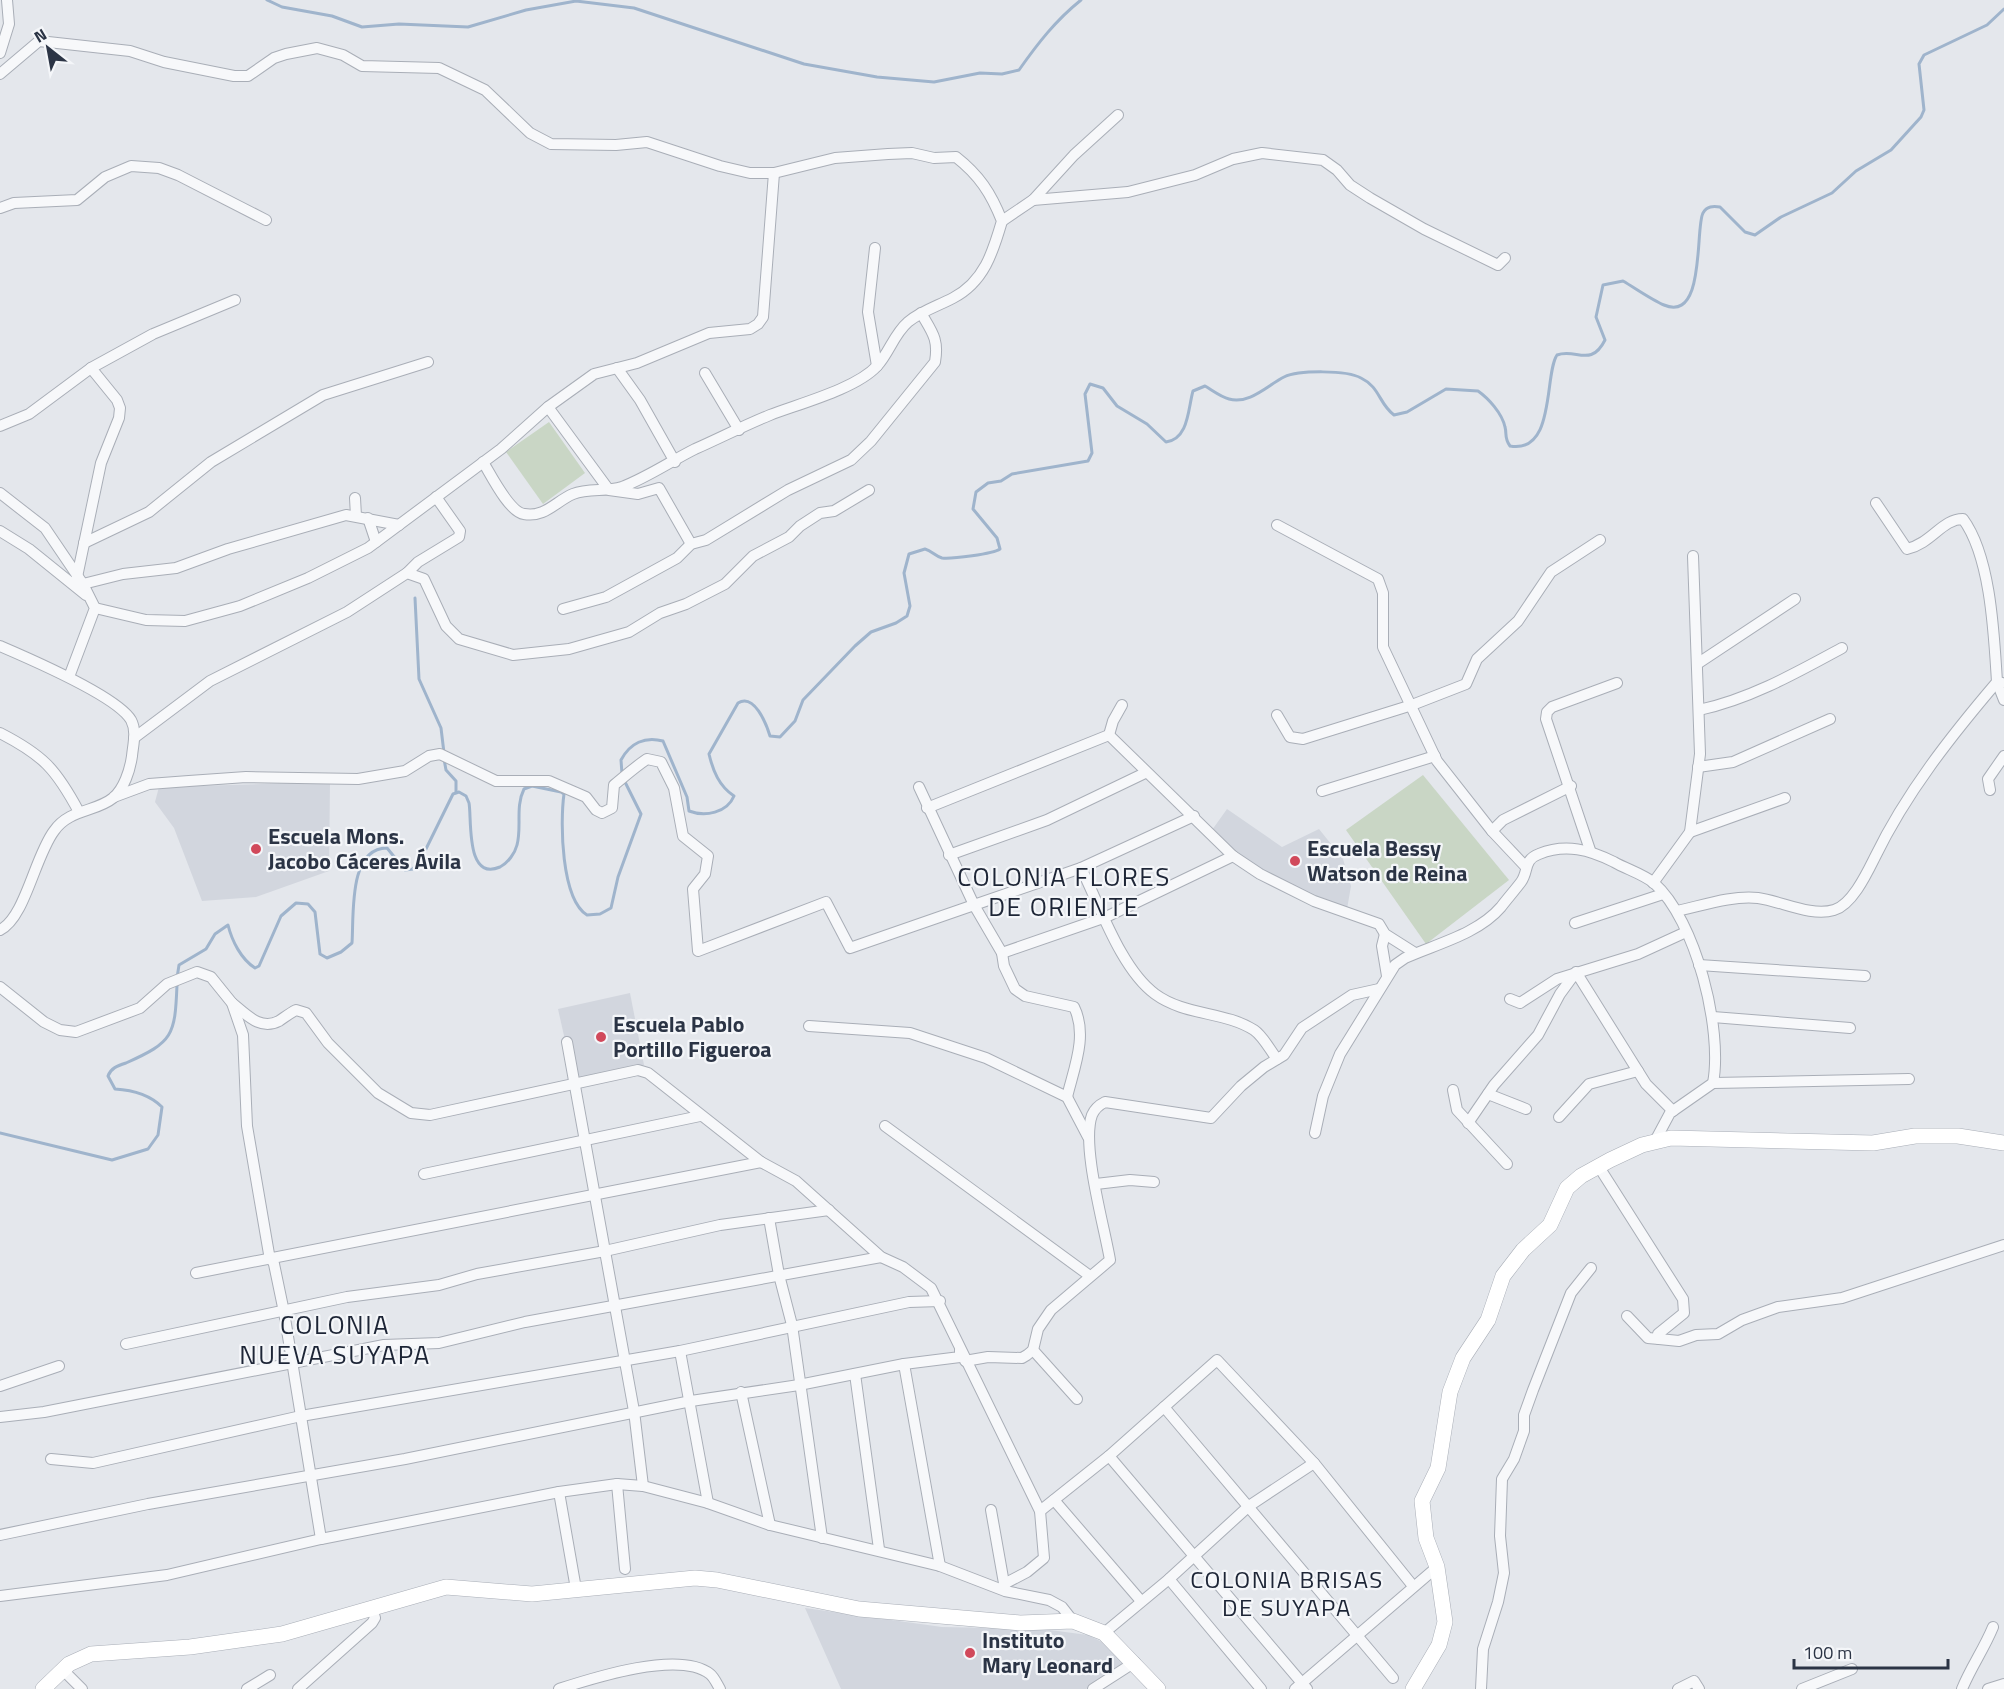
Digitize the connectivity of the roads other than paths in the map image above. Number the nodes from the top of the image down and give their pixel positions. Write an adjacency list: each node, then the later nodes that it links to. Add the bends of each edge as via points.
1 (7, 0): 2 (street, via 9,24)
2 (0, 53)
3 (0, 74): 5 (street, via 39,41 130,51 234,76 248,76 286,54 325,48 362,66 439,68 485,90 530,133 551,144 647,142 720,166 750,173)
4 (1118, 115): 6 (street)
5 (774, 173): 9 (street, via 835,158 912,153 956,157 976,172); 17 (street, via 763,317 758,324 750,329 709,333)
6 (1033, 200): 9 (street); 11 (street, via 1128,192 1262,153 1323,160 1350,185 1424,229 1498,264)
7 (0, 208): 8 (street, via 14,203 77,200 105,177 130,166 159,168 178,175)
8 (266, 220)
9 (1002, 220): 13 (street, via 987,267 975,282 955,297)
10 (875, 248): 15 (street, via 868,312)
11 (1505, 258)
12 (235, 300): 16 (street, via 153,333)
13 (921, 313): 15 (street, via 907,323); 37 (street, via 935,336 935,362 871,441 851,460 788,490 706,540)
14 (428, 362): 36 (street, via 323,394 211,462 148,512)
15 (877, 366): 21 (street, via 813,402 770,415)
16 (91, 368): 20 (street, via 29,414); 36 (street, via 120,408 101,463)
17 (617, 368): 19 (street, via 594,374); 23 (street)
18 (705, 373): 21 (street)
19 (548, 407): 22 (street); 24 (street)
20 (0, 426)
21 (739, 430): 23 (street)
22 (483, 462): 24 (street, via 509,504 522,514 549,510 574,493); 27 (street)
23 (675, 462): 24 (street)
24 (609, 490): 37 (street, via 638,494 660,488)
25 (869, 490): 39 (street, via 834,511 820,513 789,537 753,556 725,584 660,613 629,632 569,649 513,655 459,639 446,626 424,579)
26 (0, 493): 40 (street, via 45,528)
27 (436, 497): 31 (street); 39 (street, via 460,531 459,537)
28 (355, 498): 30 (street)
29 (1876, 503): 49 (street, via 1907,549 1922,546 1953,519 1963,519 1971,530 1992,604)
30 (362, 517): 31 (street); 35 (street); 40 (street, via 346,515 176,568)
31 (399, 525): 35 (street)
32 (1277, 525): 52 (street, via 1378,579 1383,593 1381,641)
33 (0, 531): 42 (street, via 29,549)
34 (1600, 540): 52 (street, via 1551,572 1518,621 1477,659 1466,684)
35 (376, 542): 42 (street, via 308,578 240,606 185,621 146,620)
36 (84, 543): 40 (street)
37 (691, 544): 43 (street, via 677,558 606,597)
38 (1693, 556): 46 (street)
39 (407, 573): 58 (street, via 347,612 210,681)
40 (80, 580): 42 (street)
41 (1795, 599): 46 (street)
42 (93, 603): 47 (street)
43 (563, 609)
44 (0, 646): 47 (street)
45 (1842, 648): 53 (street, via 1727,704)
46 (1697, 664): 53 (street)
47 (69, 677): 58 (street, via 126,714 132,722)
48 (1617, 683): 63 (street, via 1546,712)
49 (2001, 683): 50 (street); 82 (street, via 1942,750 1893,820 1872,864 1845,905 1821,911 1756,897)
50 (2004, 700)
51 (1122, 705): 57 (street)
52 (1412, 705): 54 (street, via 1296,740); 59 (street)
53 (1699, 710): 61 (street)
54 (1276, 715)
55 (1830, 719): 61 (street, via 1733,762)
56 (0, 733): 70 (street, via 26,747 59,775)
57 (1109, 735): 62 (street); 69 (street)
58 (134, 738): 67 (street, via 129,771)
59 (1435, 756): 66 (street); 72 (street)
60 (2004, 756): 65 (street, via 1988,779)
61 (1698, 767): 73 (street)
62 (1145, 773): 71 (street); 75 (street, via 1047,820)
63 (1571, 786): 72 (street, via 1503,820); 74 (street)
64 (919, 787): 69 (street)
65 (1990, 790)
66 (1322, 791)
67 (114, 797): 70 (street); 81 (street, via 159,783 246,777 358,779 405,771 429,756 444,755 496,780 549,781 586,797 602,813 612,808 614,785 647,759 661,762 674,788 683,836 708,856 705,874 693,889 700,952 826,902 850,948)
68 (1785, 798): 73 (street)
69 (927, 808): 75 (street)
70 (79, 812): 85 (street, via 49,837 34,866 23,902)
71 (1194, 816): 76 (street); 78 (street)
72 (1492, 831): 77 (street)
73 (1690, 832): 79 (street)
74 (1590, 850): 77 (street, via 1542,852); 79 (street)
75 (949, 855): 81 (street)
76 (1233, 856): 83 (street); 87 (street, via 1314,901 1379,924)
77 (1525, 866): 89 (street, via 1522,880 1492,915 1473,929)
78 (1080, 868): 81 (street); 83 (street)
79 (1653, 883): 80 (street)
80 (1663, 894): 82 (street); 84 (street)
81 (974, 905): 88 (street)
82 (1677, 911): 86 (street)
83 (1106, 917): 88 (street); 102 (street, via 1131,969 1155,994 1177,1005 1226,1017 1256,1032)
84 (1575, 923)
85 (0, 930)
86 (1686, 932): 90 (street); 91 (street, via 1638,954)
87 (1384, 934): 89 (street); 92 (street, via 1382,946)
88 (1002, 953): 109 (street, via 1015,989 1025,996 1074,1007 1081,1021)
89 (1415, 954): 92 (street, via 1399,961)
90 (1699, 965): 93 (street); 98 (street)
91 (1576, 972): 96 (street, via 1544,986 1520,1003); 103 (street); 108 (street, via 1538,1035)
92 (1388, 976): 95 (street)
93 (1865, 976)
94 (0, 987): 97 (street, via 44,1022 75,1032 140,1008 172,982 191,974 207,973)
95 (1379, 989): 102 (street, via 1352,995 1302,1028); 116 (street, via 1340,1054 1323,1096)
96 (1510, 999)
97 (232, 1003): 106 (street, via 266,1025 296,1010 303,1011 378,1094 411,1113 430,1115); 133 (street, via 244,1039 247,1126)
98 (1713, 1017): 100 (street); 105 (street)
99 (809, 1026): 109 (street, via 910,1033 986,1058)
100 (1850, 1028)
101 (567, 1042): 106 (street)
102 (1277, 1059): 117 (street, via 1241,1086 1211,1118 1105,1102 1092,1114)
103 (1638, 1071): 111 (street); 113 (street, via 1589,1084)
104 (1909, 1079): 105 (street)
105 (1713, 1083): 111 (street)
106 (573, 1085): 112 (street, via 638,1070 662,1082); 119 (street)
107 (1454, 1090): 114 (street, via 1457,1110)
108 (1488, 1094): 110 (street); 114 (street)
109 (1067, 1097): 117 (street)
110 (1526, 1109)
111 (1672, 1111): 118 (street)
112 (700, 1116): 119 (street); 121 (street)
113 (1559, 1117)
114 (1468, 1123): 122 (street)
115 (885, 1126): 137 (street)
116 (1316, 1133)
117 (1088, 1137): 126 (street)
118 (1655, 1141): 120 (street, via 1800,1139 1873,1143 1936,1136); 123 (street)
119 (585, 1142): 124 (street); 127 (street)
120 (2004, 1143)
121 (760, 1162): 127 (street); 128 (street, via 796,1181)
122 (1507, 1164)
123 (1599, 1167): 143 (street, via 1683,1299 1684,1313 1658,1334); 182 (street, via 1567,1188 1550,1226 1523,1250 1503,1276 1488,1320 1463,1358 1450,1392 1438,1468 1422,1501 1426,1538)
124 (424, 1174)
125 (1154, 1182): 126 (street)
126 (1096, 1184): 137 (street, via 1110,1260)
127 (596, 1196): 131 (street); 133 (street)
128 (828, 1210): 129 (street); 132 (street)
129 (769, 1218): 131 (street); 136 (street)
130 (2004, 1245): 143 (street, via 1842,1298 1778,1307 1718,1334 1696,1335 1680,1341)
131 (605, 1251): 139 (street); 140 (street)
132 (881, 1257): 136 (street); 138 (street, via 932,1288)
133 (272, 1260): 135 (street); 140 (street)
134 (1591, 1268): 212 (street, via 1571,1293 1533,1390 1517,1449 1502,1479 1500,1536 1504,1573 1482,1649)
135 (196, 1273)
136 (779, 1275): 139 (street); 142 (street)
137 (1090, 1276): 146 (street, via 1051,1310 1038,1329)
138 (940, 1300): 142 (street, via 909,1302); 145 (street)
139 (614, 1306): 148 (street); 151 (street, via 440,1343 384,1346)
140 (284, 1312): 144 (street); 151 (street)
141 (1627, 1316): 143 (street, via 1648,1338)
142 (792, 1325): 147 (street); 154 (street)
143 (1659, 1339)
144 (126, 1344)
145 (960, 1350): 149 (street); 150 (street, via 960,1357)
146 (1033, 1350): 149 (street, via 1022,1358); 157 (street)
147 (681, 1351): 148 (street); 158 (street)
148 (624, 1359): 160 (street); 161 (street)
149 (965, 1361): 174 (street)
150 (904, 1364): 153 (street); 181 (street)
151 (293, 1365): 161 (street); 162 (street)
152 (59, 1366): 155 (street)
153 (855, 1374): 154 (street); 179 (street)
154 (799, 1385): 156 (street); 177 (street)
155 (0, 1386)
156 (741, 1392): 158 (street); 175 (street)
157 (1077, 1399)
158 (691, 1401): 160 (street); 171 (street)
159 (1164, 1407): 163 (street); 165 (street, via 1217,1360); 172 (street)
160 (634, 1411): 166 (street); 168 (street)
161 (301, 1416): 164 (street, via 93,1463); 166 (street)
162 (0, 1417)
163 (1109, 1456): 170 (street); 180 (street)
164 (51, 1459)
165 (1314, 1463): 172 (street); 185 (street)
166 (309, 1476): 176 (street); 178 (street)
167 (617, 1484): 168 (street); 169 (street); 183 (street)
168 (643, 1486): 171 (street)
169 (559, 1492): 178 (street); 187 (street)
170 (1054, 1500): 174 (street); 189 (street)
171 (708, 1503): 175 (street)
172 (1249, 1506): 180 (street); 194 (street)
173 (991, 1510): 186 (street)
174 (1040, 1511): 186 (street, via 1044,1558)
175 (770, 1525): 177 (street)
176 (0, 1535)
177 (822, 1538): 179 (street)
178 (321, 1539): 188 (street, via 167,1575)
179 (879, 1550): 181 (street)
180 (1195, 1555): 184 (street); 201 (street)
181 (940, 1566): 186 (street)
182 (1437, 1567): 185 (street); 211 (street, via 1445,1622 1443,1635)
183 (625, 1569)
184 (1169, 1579): 189 (street); 210 (street)
185 (1413, 1586): 194 (street)
186 (1005, 1588): 191 (street, via 1055,1603)
187 (576, 1589): 190 (street, via 524,1594 457,1586); 191 (street, via 705,1579 859,1609 1020,1623)
188 (0, 1596)
189 (1142, 1602): 193 (street)
190 (372, 1608): 196 (street, via 282,1634 190,1647 91,1654); 205 (street, via 372,1623)
191 (1073, 1621): 193 (street)
192 (1993, 1627): 216 (street)
193 (1104, 1633): 195 (street)
194 (1357, 1635): 199 (street); 201 (street)
195 (1135, 1662): 208 (street); 209 (street)
196 (62, 1669): 202 (street); 203 (street)
197 (1852, 1669): 215 (street)
198 (270, 1675): 204 (street)
199 (1393, 1678)
200 (2004, 1684): 217 (street)
201 (1301, 1687)
202 (42, 1689)
203 (82, 1689)
204 (247, 1689)
205 (298, 1689)
206 (559, 1689): 207 (street, via 654,1665 698,1668 712,1675)
207 (720, 1689)
208 (1093, 1689)
209 (1158, 1689)
210 (1261, 1689)
211 (1413, 1689)
212 (1481, 1689)
213 (1678, 1689): 214 (street, via 1694,1681)
214 (1699, 1689)
215 (1802, 1689)
216 (1962, 1689)
217 (1988, 1689)

